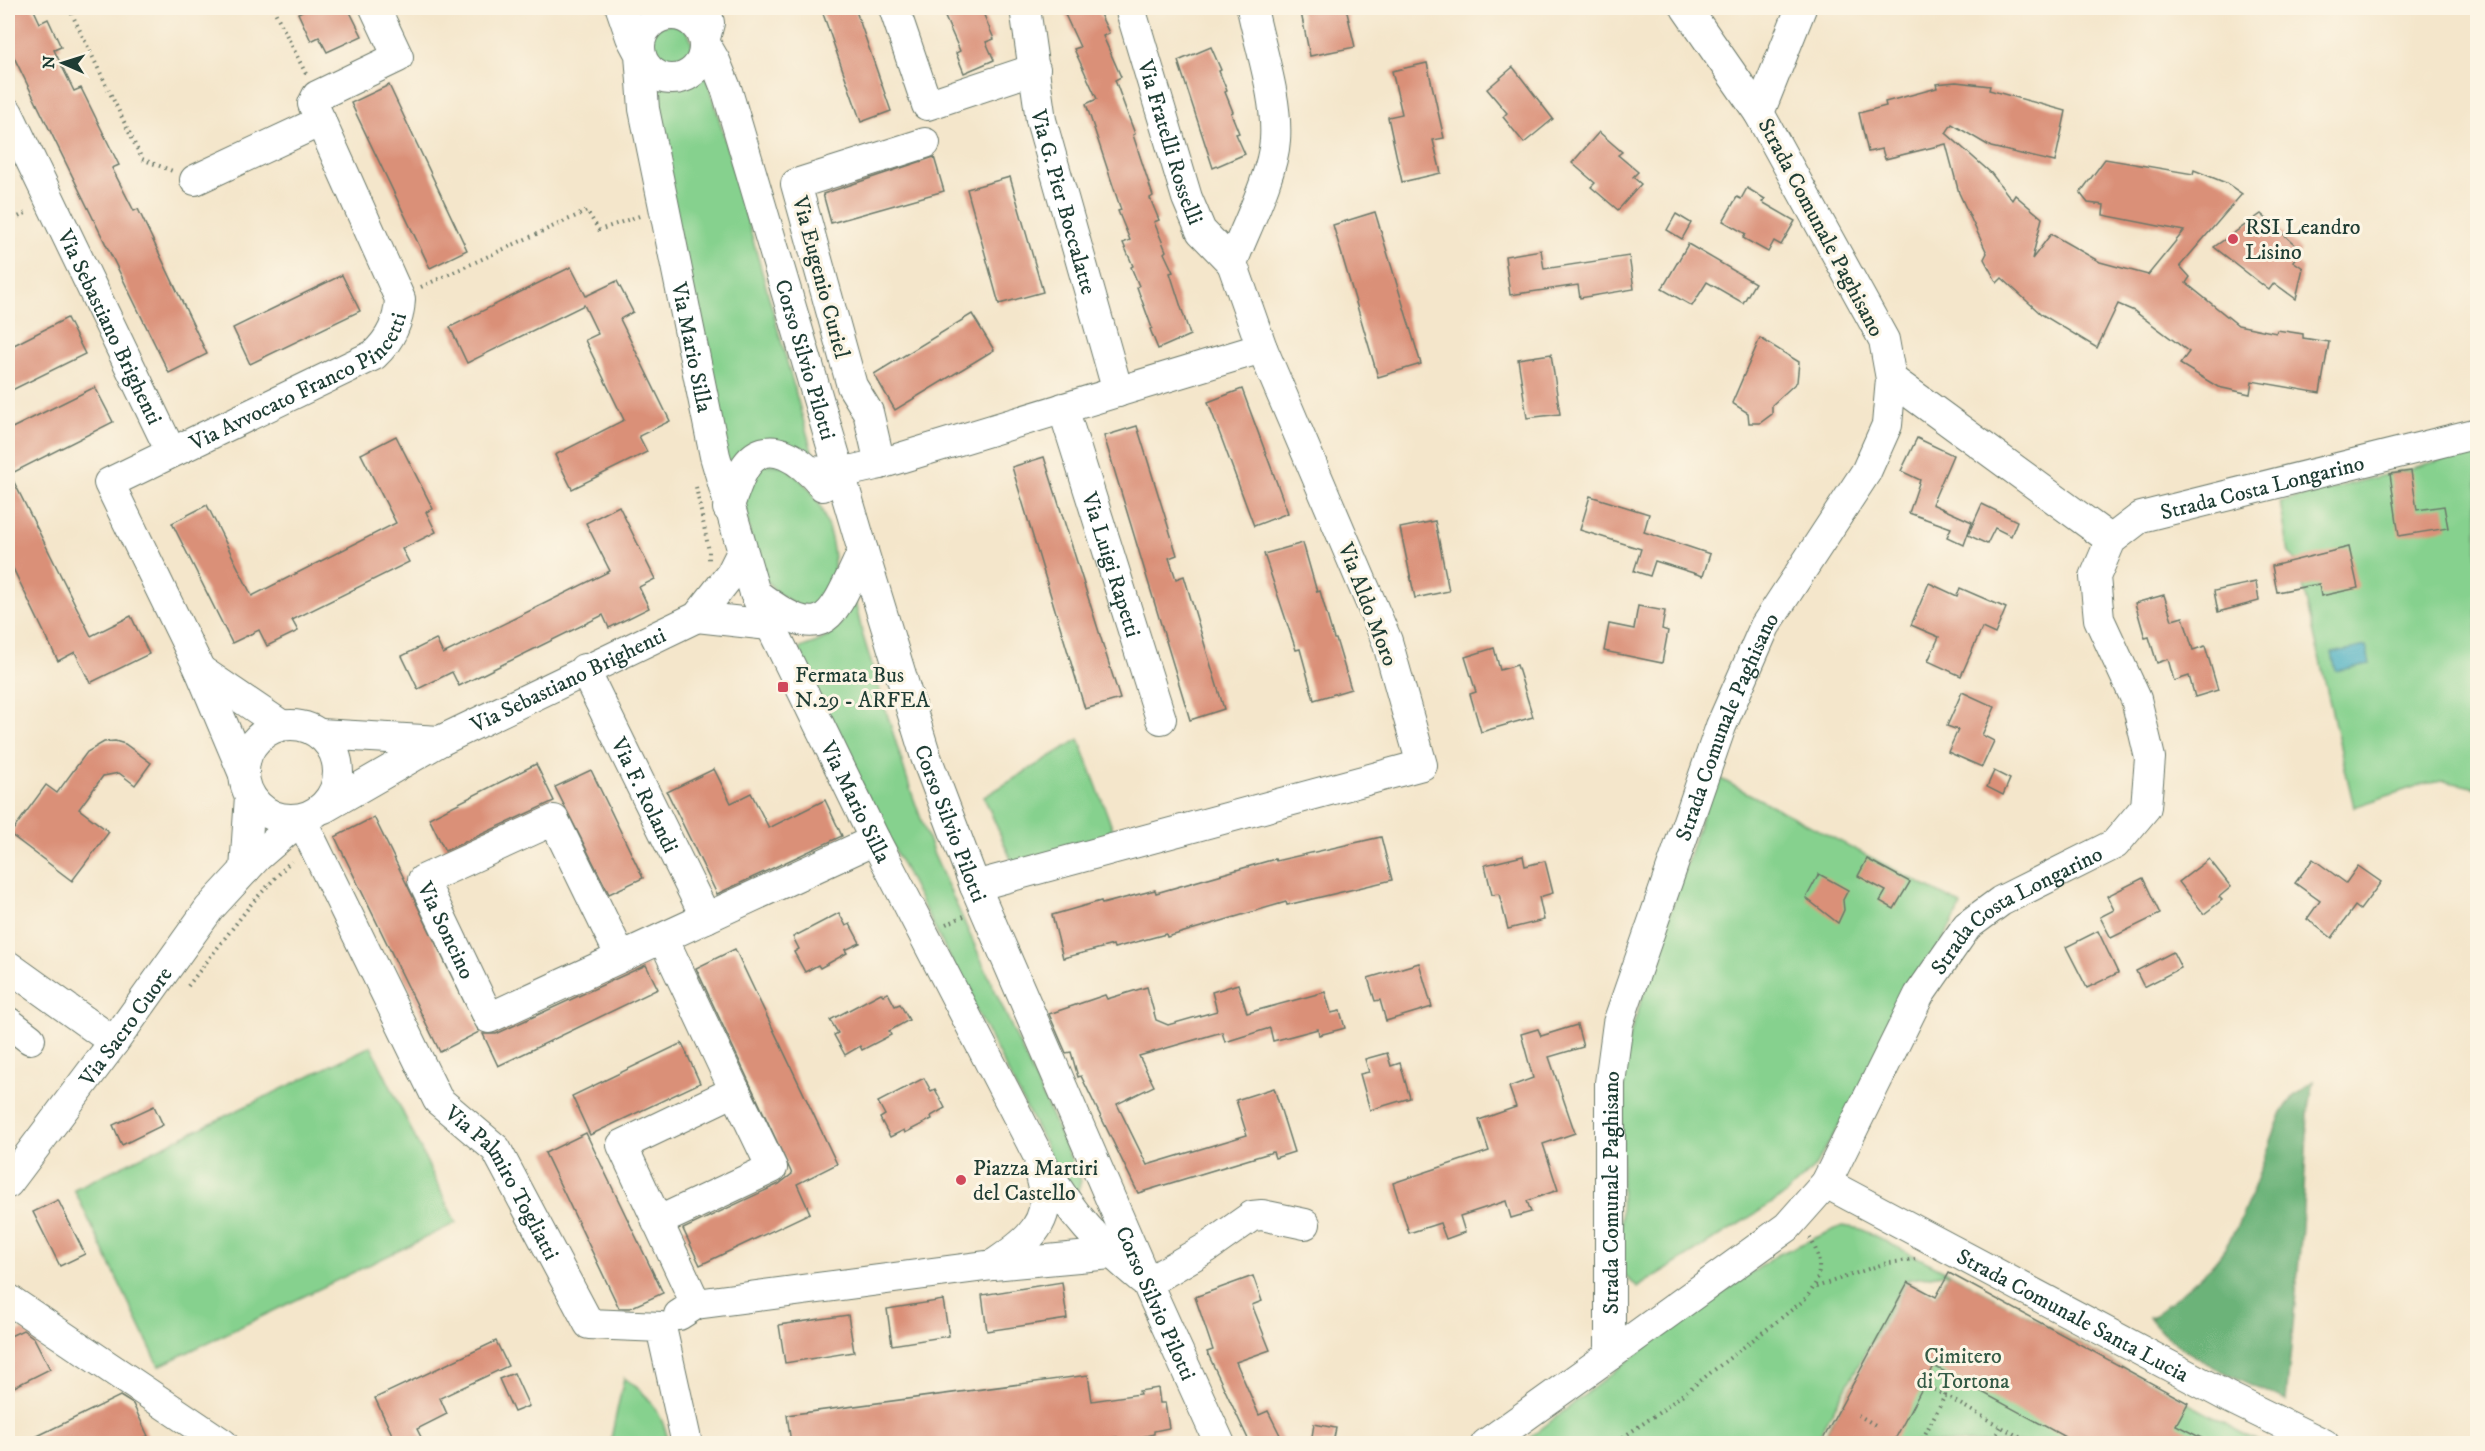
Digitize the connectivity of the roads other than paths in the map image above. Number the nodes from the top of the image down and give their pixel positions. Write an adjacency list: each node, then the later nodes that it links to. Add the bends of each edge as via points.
1 (375, 8): 14 (street, via 398,57)
2 (621, 8): 12 (street)
3 (706, 8): 11 (street, via 709,23)
4 (894, 8): 13 (street, via 927,105)
5 (1025, 8): 13 (street, Via G. Pier Boccalatte)
6 (1130, 8): 19 (street, Via Fratelli Rosselli, via 1187,198 1201,231)
7 (1252, 8): 19 (street, via 1275,120 1275,142)
8 (1686, 8): 16 (street)
9 (1801, 8): 16 (street, Strada Comunale Paghisano)
10 (654, 15): 11 (street, Corso Silvio Pilotti, via 678,16 695,25); 12 (street, Corso Silvio Pilotti, via 640,39)
11 (704, 42): 12 (street, via 701,61 680,79 661,78 652,73); 28 (street, Corso Silvio Pilotti, via 727,91)
12 (640, 54): 29 (street, Via Mario Silla, via 645,109 664,208)
13 (1035, 69): 22 (street, Via G. Pier Boccalatte, via 1041,120)
14 (319, 108): 18 (street); 25 (street, Via Avvocato Franco Pincetti, via 399,299 399,316 385,344 374,355)
15 (8, 113): 25 (street, Via Sebastiano Brighenti)
16 (1759, 113): 21 (street, Strada Comunale Paghisano, via 1884,340)
17 (925, 143): 26 (street, Via Eugenio Curiel, via 796,184 852,387 868,412)
18 (195, 180)
19 (1232, 263): 20 (street, Via Aldo Moro)
20 (1262, 348): 22 (street); 47 (street, Via Aldo Moro, via 1387,641 1422,765)
21 (1891, 379): 31 (street); 68 (street, Strada Comunale Paghisano, via 1887,425 1866,472 1765,626 1721,726 1618,1023 1610,1083)
22 (1118, 392): 23 (street)
23 (1063, 408): 26 (street); 39 (street, Via Luigi Rapetti)
24 (2478, 433): 31 (street, Strada Costa Longarino, via 2140,517)
25 (171, 452): 38 (street, Via Sebastiano Brighenti, via 109,483)
26 (880, 464): 28 (street)
27 (810, 471): 28 (street); 29 (street, via 789,454 763,454 750,461 743,471); 30 (street)
28 (840, 473): 30 (street, Corso Silvio Pilotti)
29 (728, 508): 33 (street, Via Mario Silla)
30 (854, 522): 32 (street, Corso Silvio Pilotti)
31 (2110, 540): 56 (street, Strada Costa Longarino, via 2095,578 2099,619 2136,699 2150,758 2146,807 2115,844 2001,901 1967,926 1919,995)
32 (862, 551): 34 (street, via 837,605 817,623 804,624); 47 (street, Corso Silvio Pilotti, via 926,756)
33 (741, 554): 34 (street, Via Mario Silla); 35 (street, via 731,574)
34 (754, 593): 36 (street, Via Mario Silla)
35 (697, 617): 36 (street); 37 (street, Via Sebastiano Brighenti)
36 (770, 625): 45 (street, Via Mario Silla)
37 (584, 669): 42 (street, Via Sebastiano Brighenti); 48 (street, Via F. Rolandi)
38 (200, 670): 40 (street, Via Sebastiano Brighenti); 43 (street, Via Sebastiano Brighenti)
39 (1161, 719)
40 (281, 725): 41 (street, via 307,727); 43 (street, via 259,736 248,753)
41 (320, 734): 42 (street, Via Sebastiano Brighenti); 44 (street, via 336,756 338,783)
42 (440, 741): 44 (street, Via Sebastiano Brighenti)
43 (247, 784): 44 (street, via 267,813 282,819); 46 (street)
44 (311, 820): 46 (street, Via Sacro Cuore); 67 (street, Via Palmiro Togliatti, via 438,1100 496,1149 589,1324)
45 (875, 840): 48 (street, Via Soncino); 54 (street, Via Mario Silla)
46 (245, 870): 52 (street, Via Sacro Cuore, via 209,909)
47 (980, 896): 57 (street, Corso Silvio Pilotti)
48 (706, 918): 49 (street, Via Soncino)
49 (663, 938): 50 (street, Via Soncino); 53 (street)
50 (621, 957): 50 (street, Via Soncino, via 554,820 423,880 489,1018)
51 (8, 966): 52 (street)
52 (114, 1042): 55 (street, Via Sacro Cuore)
53 (735, 1091): 58 (street, via 622,1145); 58 (street, via 772,1168)
54 (1036, 1154): 59 (street, Via Mario Silla, via 1066,1204); 63 (street, via 1045,1200 1040,1221 1026,1241)
55 (8, 1183)
56 (1826, 1183): 68 (street, Strada Costa Longarino, via 1787,1227); 73 (street, Strada Comunale Santa Lucia, via 2230,1398)
57 (1105, 1186): 59 (street); 64 (street, Corso Silvio Pilotti)
58 (657, 1222): 66 (street)
59 (1084, 1224): 61 (street, Via Mario Silla); 62 (street)
60 (1305, 1224): 64 (street, via 1252,1216 1208,1248)
61 (1111, 1254): 62 (street); 64 (street, Via Mario Silla)
62 (1048, 1260): 63 (street)
63 (993, 1265): 66 (street)
64 (1147, 1283): 71 (street, Corso Silvio Pilotti)
65 (8, 1299): 69 (street)
66 (696, 1304): 67 (street)
67 (661, 1327): 70 (street)
68 (1610, 1355): 72 (street)
69 (223, 1443)
70 (687, 1443)
71 (1220, 1443)
72 (1486, 1443)
73 (2324, 1443)

